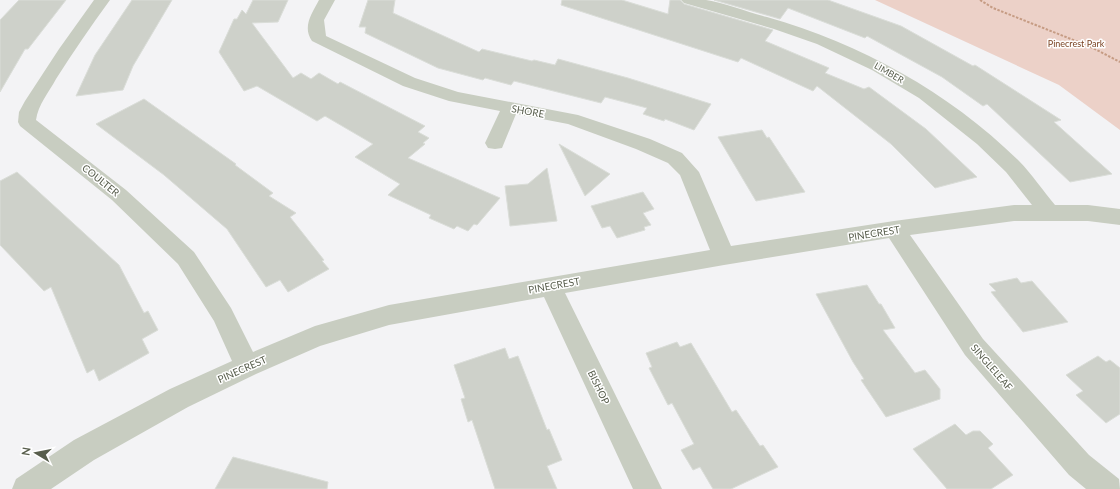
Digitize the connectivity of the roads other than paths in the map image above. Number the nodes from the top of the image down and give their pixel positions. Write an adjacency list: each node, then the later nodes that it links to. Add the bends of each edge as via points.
1 (102, 0): 11 (street, COULTER, via 67,48 34,101 28,112 27,122 120,195 186,258 223,315)
2 (327, 0): 4 (street, SHORE, via 316,20 318,38 409,82 455,98)
3 (689, 0): 6 (street, LIMBER, via 823,41 878,66 925,94 984,139 1013,167)
4 (510, 108): 5 (street); 9 (street, SHORE, via 571,119 675,158 689,172)
5 (495, 143)
6 (1049, 212): 7 (street, PINECREST); 8 (street, PINECREST, via 1014,213)
7 (1120, 217)
8 (894, 230): 9 (street, PINECREST); 14 (street, SINGLELEAF, via 974,347 1079,465)
9 (724, 256): 10 (street, PINECREST)
10 (550, 286): 11 (street, PINECREST, via 389,316 315,337); 13 (street, BISHOP)
11 (247, 366): 12 (street, PINECREST, via 179,398 84,450)
12 (26, 489)
13 (648, 489)
14 (1109, 489)

